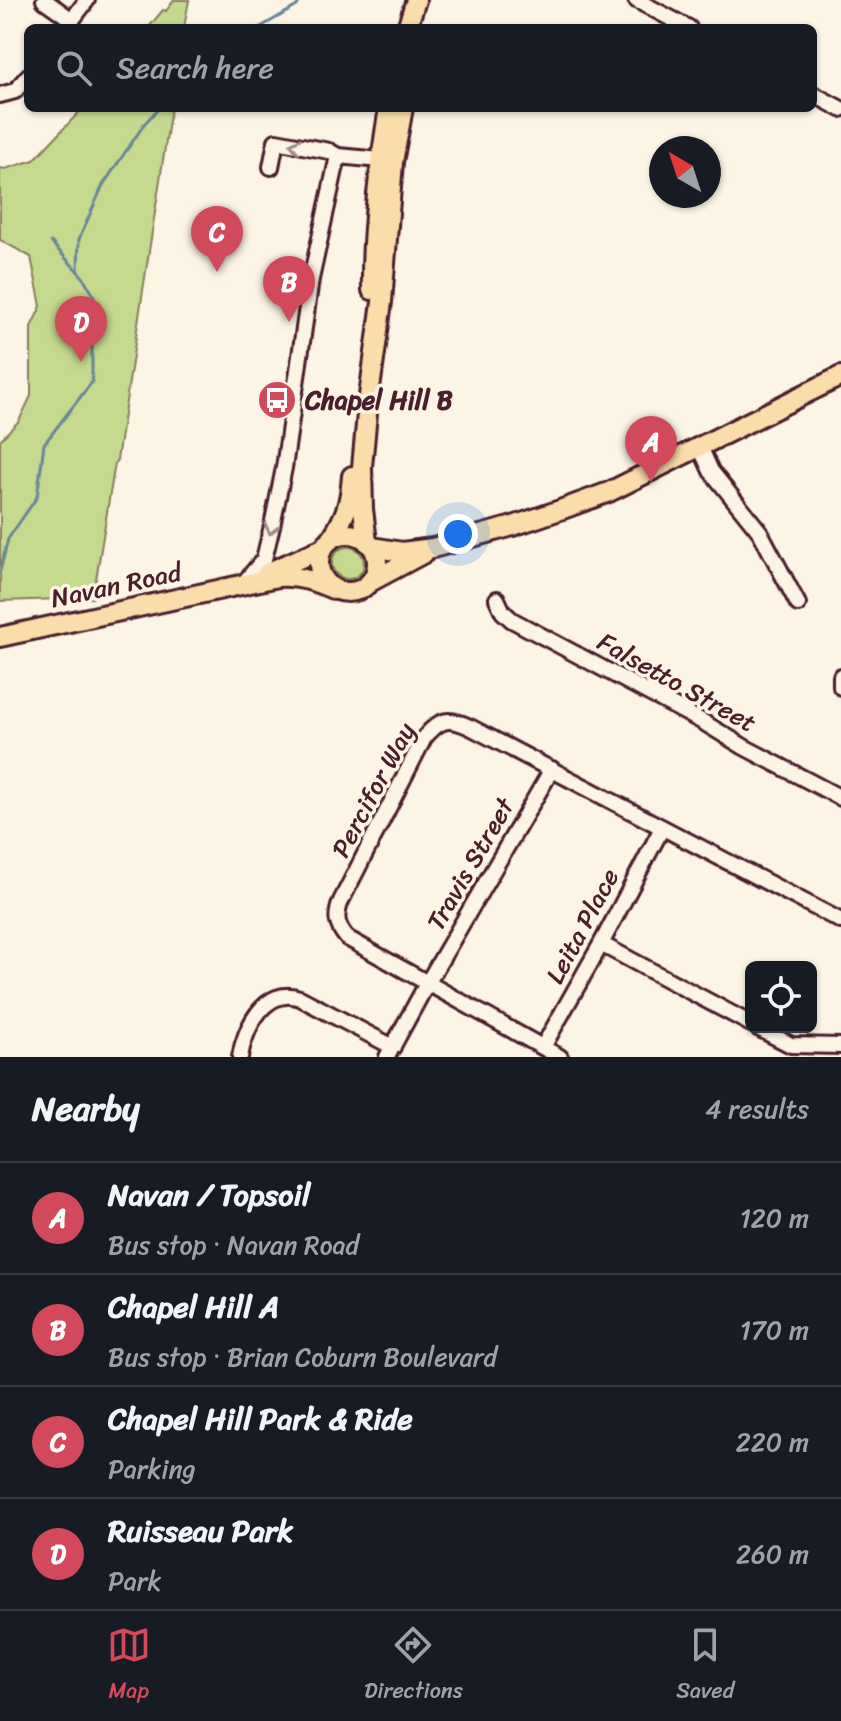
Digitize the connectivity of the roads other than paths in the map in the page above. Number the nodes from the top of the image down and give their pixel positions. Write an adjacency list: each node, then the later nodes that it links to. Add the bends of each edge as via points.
1 (44, 0): 5 (street)
2 (87, 0): 5 (street)
3 (418, 0): 6 (main road); 7 (main road)
4 (636, 0): 8 (street)
5 (69, 24)
6 (409, 24)
7 (417, 24)
8 (681, 24)
9 (24, 81): 10 (street, via 15,91)
10 (0, 95)
11 (817, 96): 12 (street)
12 (841, 109)
13 (389, 112): 16 (main road)
14 (402, 112): 16 (main road)
15 (338, 156): 16 (street); 17 (street, one-way to 17, via 276,141); 25 (street, one-way to 25, via 311,279 284,468 264,559)
16 (387, 161): 19 (main road, via 382,302)
17 (271, 167)
18 (841, 376): 20 (main road)
19 (368, 403): 21 (main road, via 351,464 347,513); 22 (main road, via 362,467)
20 (700, 447): 23 (main road, via 573,506); 28 (street, via 711,471 760,532)
21 (327, 543): 22 (main road, via 349,534); 25 (main road, Navan Road); 26 (main road, via 318,563 323,579)
22 (370, 544): 23 (main road, via 402,552); 24 (main road, via 377,561)
23 (433, 548): 24 (main road)
24 (370, 582): 26 (main road, via 358,591)
25 (243, 584): 26 (main road, Navan Road, via 289,576); 29 (main road, Navan Road)
26 (335, 590)
27 (497, 599): 33 (street, Falsetto Street, via 512,620)
28 (798, 604)
29 (0, 637)
30 (841, 676): 31 (street)
31 (841, 687)
32 (552, 769): 34 (street, Percifor Way); 37 (street, Travis Street); 37 (street, Percifor Way, via 456,722 438,723 424,738 336,920 347,938)
33 (841, 798)
34 (662, 828): 35 (street, Percifor Way); 36 (street, Leita Place)
35 (841, 921)
36 (601, 944): 38 (street); 41 (street, Leita Place)
37 (428, 982): 41 (street, Percifor Way); 42 (street, Travis Street)
38 (745, 1022)
39 (767, 1033): 40 (street, via 791,1045)
40 (841, 1046)
41 (543, 1047): 44 (street, Percifor Way)
42 (390, 1052): 43 (street, via 300,998 283,995 272,999 250,1025)
43 (240, 1057)
44 (560, 1057)

